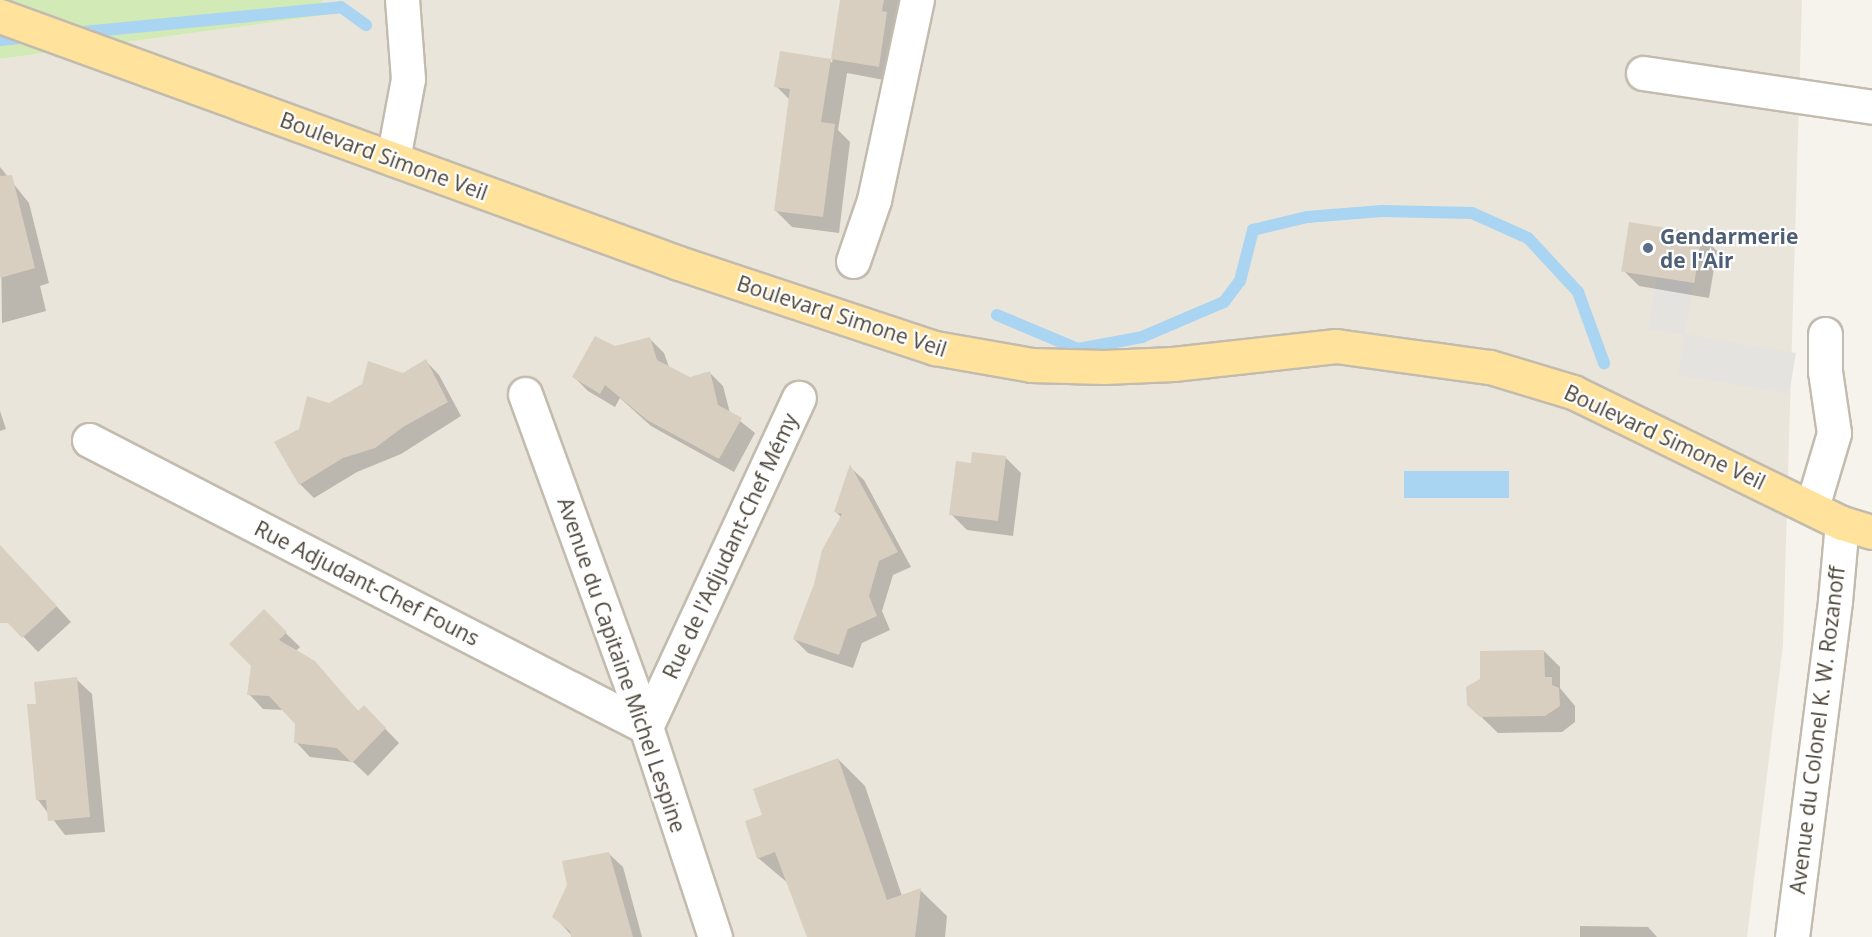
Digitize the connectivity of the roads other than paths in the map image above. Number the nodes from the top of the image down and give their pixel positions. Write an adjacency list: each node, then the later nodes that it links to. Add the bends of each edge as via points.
1 (402, 0): 6 (street, via 408,79)
2 (916, 0): 7 (street, via 874,200)
3 (0, 16): 6 (main road, Boulevard Simone Veil)
4 (1643, 73): 5 (street)
5 (1872, 107)
6 (393, 159): 12 (main road, Boulevard Simone Veil, via 679,263 935,348 1031,365 1104,367 1173,364 1336,346 1490,367 1573,392)
7 (853, 261)
8 (1825, 334): 12 (street, via 1825,371 1834,433)
9 (525, 394): 14 (street, Avenue du Capitaine Michel Lespine)
10 (799, 398): 14 (street, Rue de l'Adjudant-Chef Mémy)
11 (89, 440): 14 (street, Rue Adjudant-Chef Founs)
12 (1812, 507): 13 (main road, Boulevard Simone Veil)
13 (1857, 527): 16 (street, Avenue du Colonel K. W. Rozanoff, via 1835,601)
14 (646, 727): 15 (street, Avenue du Capitaine Michel Lespine)
15 (715, 937)
16 (1792, 937)

